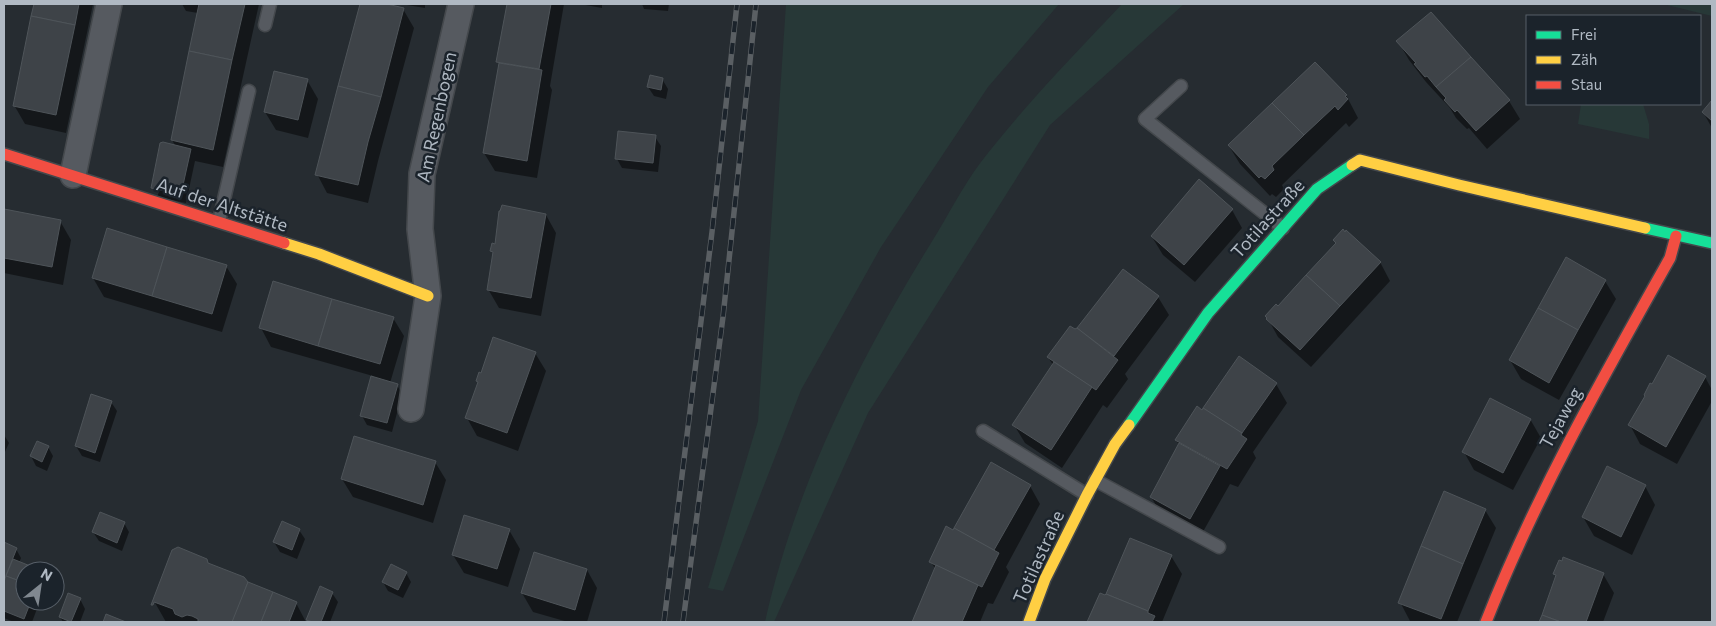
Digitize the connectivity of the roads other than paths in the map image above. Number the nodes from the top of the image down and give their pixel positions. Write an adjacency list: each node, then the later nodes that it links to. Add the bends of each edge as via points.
1 (109, 4): 8 (street)
2 (270, 4): 4 (lane)
3 (461, 4): 13 (street, Am Regenbogen, via 422,174 420,229)
4 (265, 25)
5 (1181, 86): 10 (lane, via 1145,119)
6 (249, 91): 9 (lane)
7 (4, 154): 8 (street, Auf der Altstätte)
8 (73, 175): 9 (street, Auf der Altstätte)
9 (218, 221): 13 (street, Auf der Altstätte, via 320,254)
10 (1283, 228): 11 (street, Totilastraße, via 1317,189 1360,160); 16 (street, Totilastraße, via 1208,313 1115,444)
11 (1676, 236): 12 (street, Totilastraße); 20 (street, Tejaweg, via 1670,258 1555,464)
12 (1712, 243)
13 (428, 296): 14 (street, Am Regenbogen)
14 (411, 409)
15 (982, 431): 17 (lane)
16 (1095, 480): 17 (street, Totilastraße); 18 (lane)
17 (1087, 495): 19 (street, Totilastraße, via 1045,579)
18 (1218, 547)
19 (1029, 622)
20 (1486, 622)

